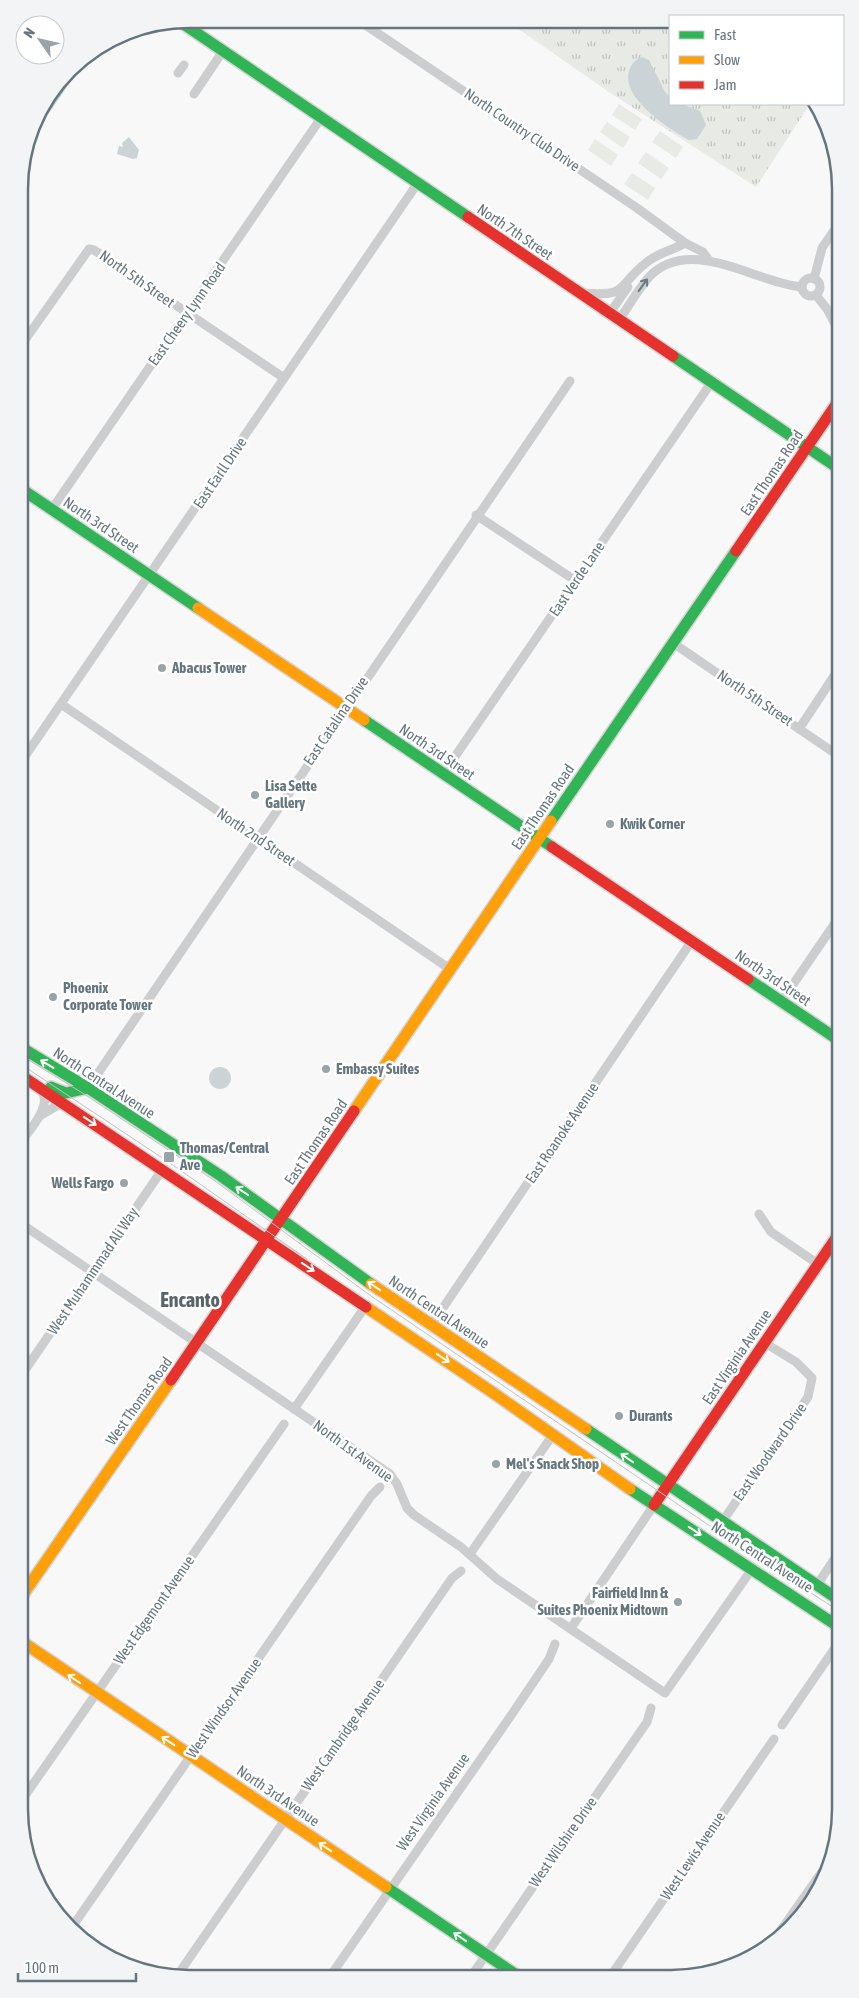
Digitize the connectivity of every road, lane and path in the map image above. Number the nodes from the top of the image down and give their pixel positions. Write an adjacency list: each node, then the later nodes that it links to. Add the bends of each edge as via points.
1 (189, 28): 3 (main road, North 7th Street)
2 (370, 28): 8 (street, North Country Club Drive)
3 (223, 51): 4 (street); 5 (main road, North 7th Street)
4 (194, 94)
5 (321, 118): 6 (main road, North 7th Street); 19 (street, East Cheery Lynn Road)
6 (418, 184): 17 (main road, North 7th Street); 24 (street, East Earll Drive)
7 (832, 233): 15 (street, via 822,248)
8 (685, 243): 9 (street); 10 (street, North Country Club Drive)
9 (674, 249): 11 (street); 12 (street)
10 (708, 259): 12 (street, North Country Club Drive); 16 (street, North Country Club Drive, via 787,286)
11 (648, 260): 13 (street); 14 (street)
12 (678, 261): 13 (street, North Country Club Drive)
13 (656, 271): 22 (street, North Country Club Drive, one-way to 13)
14 (632, 277): 17 (street, via 612,294); 20 (street)
15 (814, 279): 16 (street, via 806,280); 18 (street, via 820,286)
16 (802, 288): 18 (street, via 808,296)
17 (578, 292): 20 (main road, North 7th Street)
18 (816, 295): 21 (street)
19 (187, 314): 23 (street, North 5th Street, via 89,249); 24 (street, North 5th Street); 31 (street, East Cheery Lynn Road)
20 (609, 314): 22 (main road, North 7th Street)
21 (832, 318)
22 (619, 320): 26 (main road, North 7th Street)
23 (28, 335)
24 (284, 378): 33 (street, East Earll Drive)
25 (570, 381): 32 (street, East Catalina Drive)
26 (711, 383): 28 (main road, North 7th Street); 34 (street, East Verde Lane)
27 (832, 411): 28 (main road, East Thomas Road)
28 (808, 448): 29 (main road, North 7th Street); 35 (main road, East Thomas Road)
29 (832, 463)
30 (28, 494): 31 (main road, North 3rd Street)
31 (52, 510): 33 (main road, North 3rd Street)
32 (476, 515): 34 (street); 38 (street, East Catalina Drive)
33 (150, 577): 37 (street, East Earll Drive); 38 (main road, North 3rd Street)
34 (576, 581): 42 (street, East Verde Lane)
35 (673, 643): 39 (street, North 5th Street); 44 (main road, East Thomas Road)
36 (832, 680): 39 (street)
37 (61, 704): 41 (street, East Earll Drive); 43 (street, North 2nd Street)
38 (345, 708): 42 (main road, North 3rd Street); 43 (street, East Catalina Drive)
39 (799, 728): 40 (street, North 5th Street)
40 (832, 751)
41 (28, 752)
42 (443, 774): 44 (main road, North 3rd Street)
43 (257, 837): 47 (street, North 2nd Street); 54 (street, East Catalina Drive)
44 (539, 840): 46 (main road, North 3rd Street); 47 (main road, East Thomas Road)
45 (832, 928): 48 (street)
46 (692, 942): 48 (main road, North 3rd Street); 67 (street, East Roanoke Avenue)
47 (450, 969): 60 (main road, East Thomas Road)
48 (781, 1002): 49 (main road, North 3rd Street)
49 (831, 1035)
50 (28, 1052): 54 (main road, North Central Avenue, one-way to 50)
51 (28, 1072): 54 (main road, via 59,1092)
52 (28, 1080): 53 (main road, North Central Avenue)
53 (39, 1086): 55 (main road, North Central Avenue); 56 (street, via 45,1097)
54 (88, 1088): 60 (main road, North Central Avenue, one-way to 54)
55 (66, 1104): 56 (street); 58 (main road, North Central Avenue, one-way to 58)
56 (41, 1114): 57 (street)
57 (28, 1132)
58 (162, 1170): 62 (main road, North Central Avenue); 65 (street, West Muhammmad Ali Way)
59 (759, 1214): 64 (street, via 771,1232)
60 (280, 1222): 62 (main road, West Thomas Road); 67 (main road, North Central Avenue, one-way to 60)
61 (28, 1229): 65 (street, North 1st Avenue)
62 (267, 1240): 66 (main road, North Central Avenue, one-way to 66); 68 (main road, West Thomas Road)
63 (831, 1245): 64 (main road, East Virginia Avenue)
64 (818, 1264): 69 (main road, East Virginia Avenue)
65 (93, 1272): 68 (street, North 1st Avenue); 70 (street, West Muhammmad Ali Way)
66 (365, 1307): 71 (street); 73 (main road, North Central Avenue, one-way to 73)
67 (432, 1324): 74 (main road, North Central Avenue, one-way to 67)
68 (197, 1343): 71 (street, North 1st Avenue); 83 (main road, West Thomas Road)
69 (765, 1343): 74 (main road, East Virginia Avenue); 77 (street, East Woodward Drive, via 805,1370 812,1378 811,1388)
70 (28, 1366)
71 (294, 1409): 78 (street, North 1st Avenue, via 390,1474 407,1508)
72 (284, 1424): 90 (street, West Edgemont Avenue)
73 (552, 1436): 76 (main road, North Central Avenue); 78 (street)
74 (667, 1485): 76 (main road, East Virginia Avenue); 77 (main road, North Central Avenue)
75 (380, 1487): 94 (street, West Windsor Avenue)
76 (657, 1500): 80 (main road, North Central Avenue, one-way to 80); 86 (street)
77 (722, 1522): 82 (main road, North Central Avenue)
78 (470, 1554): 86 (street, North 1st Avenue, via 490,1574)
79 (831, 1564): 82 (street)
80 (752, 1569): 85 (main road, North Central Avenue); 86 (street, North 1st Avenue, via 665,1693)
81 (461, 1572): 96 (street, West Cambridge Avenue, via 452,1578)
82 (817, 1586): 84 (main road, North Central Avenue)
83 (28, 1587)
84 (831, 1595)
85 (831, 1622)
86 (571, 1628)
87 (555, 1644): 98 (street, West Virginia Avenue, via 512,1714)
88 (28, 1646): 90 (main road, North 3rd Avenue, one-way to 88)
89 (831, 1654): 92 (street)
90 (96, 1694): 94 (main road, North 3rd Avenue, one-way to 90); 95 (street, West Edgemont Avenue)
91 (652, 1708): 101 (street, West Wilshire Drive, via 647,1722)
92 (782, 1725)
93 (774, 1739): 106 (street, West Lewis Avenue)
94 (191, 1756): 96 (main road, North 3rd Avenue); 100 (street, West Windsor Avenue)
95 (28, 1791)
96 (285, 1819): 98 (main road, North 3rd Avenue, one-way to 96); 102 (street, West Cambridge Avenue)
97 (812, 1886): 99 (street)
98 (390, 1890): 101 (main road, North 3rd Avenue, one-way to 98); 103 (street, West Virginia Avenue)
99 (788, 1920)
100 (75, 1923)
101 (486, 1954): 104 (street, West Wilshire Drive); 105 (main road, North 3rd Avenue)
102 (181, 1970)
103 (334, 1970)
104 (475, 1970)
105 (509, 1970)
106 (615, 1970)

